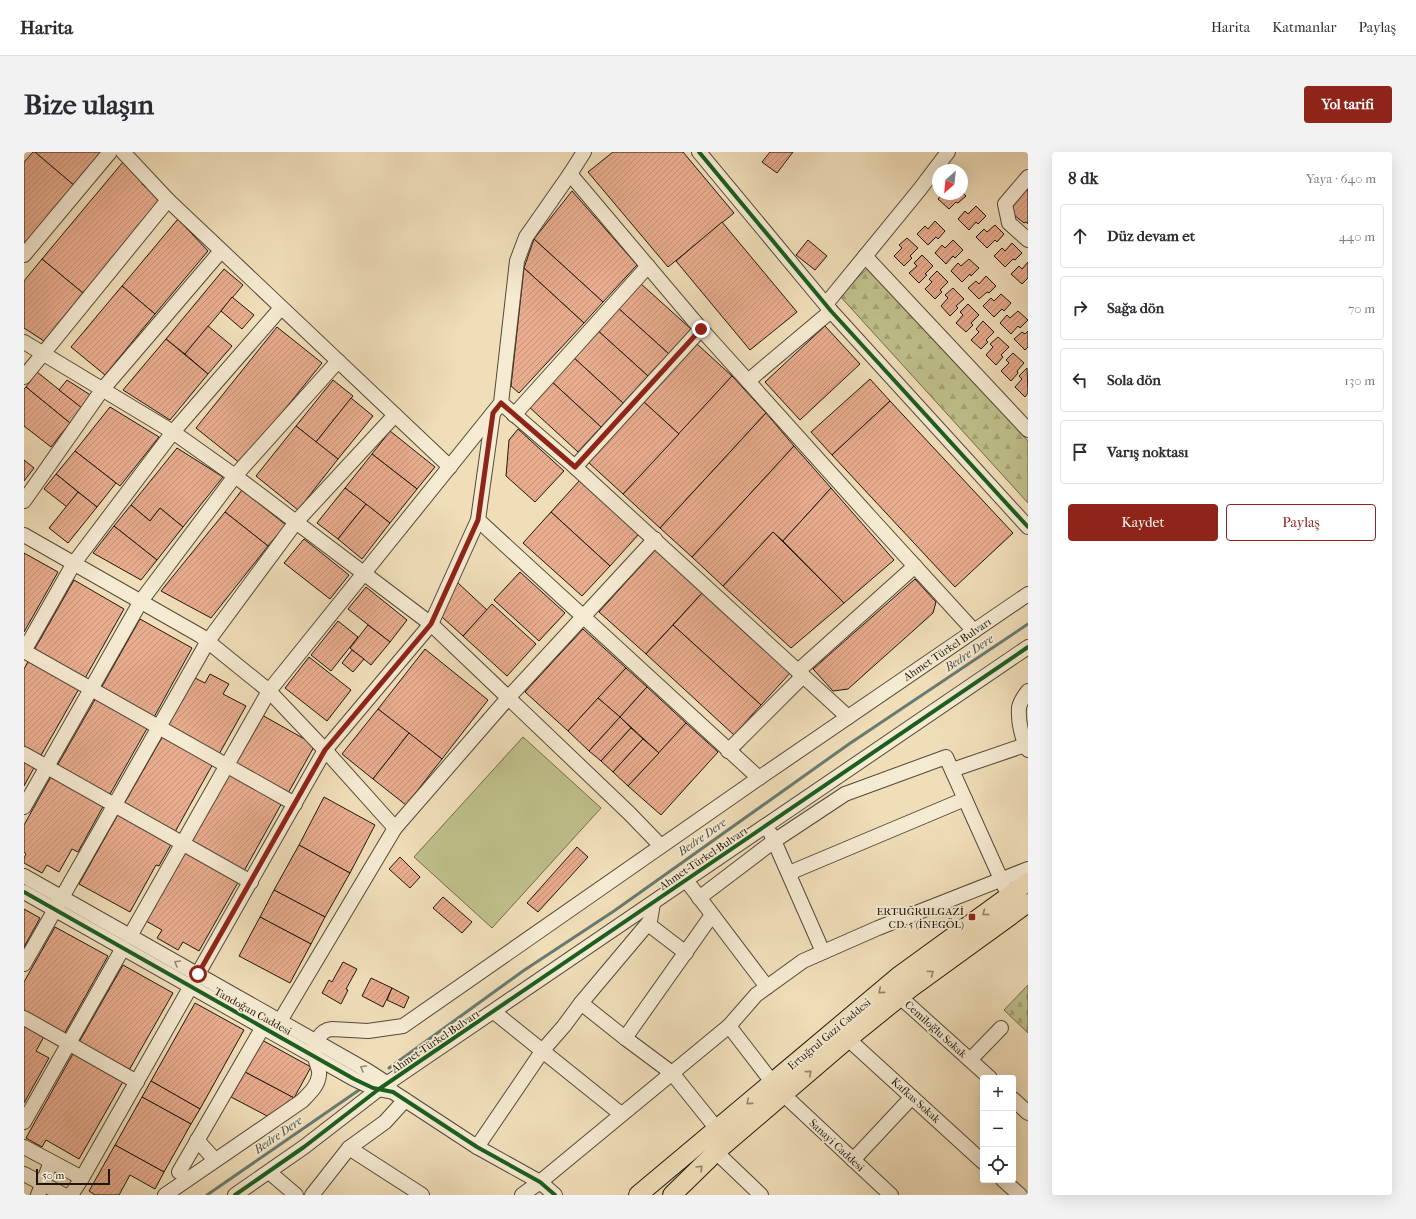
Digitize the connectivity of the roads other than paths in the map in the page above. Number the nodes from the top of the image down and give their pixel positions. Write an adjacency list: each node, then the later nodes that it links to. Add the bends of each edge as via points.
1 (110, 152): 11 (street)
2 (123, 152): 8 (street)
3 (584, 152): 6 (street)
4 (698, 152): 14 (street)
5 (948, 152): 12 (street)
6 (570, 174): 13 (street); 23 (street, via 526,237 517,261)
7 (1028, 177): 9 (street, via 1005,204 1009,223)
8 (168, 200): 10 (street); 18 (street)
9 (1028, 240)
10 (221, 251): 15 (street); 22 (street)
11 (24, 255)
12 (864, 256): 14 (street); 26 (street)
13 (648, 266): 16 (street); 25 (street)
14 (828, 307): 21 (street); 34 (street)
15 (281, 308): 19 (street); 27 (street)
16 (701, 329): 21 (street); 29 (street)
17 (24, 342): 18 (street)
18 (43, 353): 20 (street); 22 (street)
19 (338, 361): 24 (street); 30 (street)
20 (24, 377)
21 (748, 381): 38 (street)
22 (102, 390): 27 (street); 31 (street)
23 (497, 408): 25 (street); 28 (street); 32 (street)
24 (395, 415): 28 (street); 33 (street)
25 (514, 415): 29 (street)
26 (1028, 430)
27 (173, 432): 30 (street); 37 (street)
28 (450, 467): 39 (street)
29 (575, 467): 36 (street)
30 (235, 476): 33 (street); 41 (street)
31 (24, 501)
32 (478, 520): 42 (street); 43 (street)
33 (296, 522): 39 (street); 45 (street)
34 (1028, 527)
35 (24, 535): 37 (street)
36 (655, 539): 42 (street); 48 (street)
37 (74, 563): 41 (street); 47 (street)
38 (915, 566): 44 (street); 48 (street)
39 (364, 573): 43 (street); 50 (street)
40 (1028, 594): 44 (street, Ahmet Türkel Bulvarı)
41 (141, 601): 45 (street); 49 (street)
42 (582, 617): 52 (street); 57 (street)
43 (431, 624): 52 (street); 56 (street)
44 (974, 631): 53 (street, Ahmet Türkel Bulvarı)
45 (208, 641): 50 (street); 54 (street)
46 (1028, 647): 67 (street, Ahmet Türkel Bulvarı)
47 (24, 651): 49 (street)
48 (801, 673): 53 (street); 57 (street)
49 (92, 689): 54 (street); 60 (street)
50 (269, 691): 56 (street); 59 (street)
51 (1028, 691): 55 (street, via 1019,709 1020,724)
52 (508, 698): 68 (street); 71 (street)
53 (848, 717): 62 (street, Ahmet Türkel Bulvarı)
54 (159, 727): 59 (street); 65 (street)
55 (1027, 746): 61 (street)
56 (325, 750): 64 (street); 68 (street)
57 (728, 751): 62 (street)
58 (24, 754): 60 (street)
59 (227, 765): 64 (street); 70 (street)
60 (47, 767): 65 (street); 66 (street)
61 (952, 770): 63 (street); 69 (street, via 946,757 845,794)
62 (759, 778): 71 (street, Ahmet Türkel Bulvarı)
63 (965, 799): 73 (street); 78 (street)
64 (295, 804): 76 (street)
65 (114, 805): 70 (street); 80 (street)
66 (24, 807)
67 (767, 825): 69 (street); 75 (street, Ahmet Türkel Bulvarı)
68 (395, 828): 97 (street)
69 (774, 841): 73 (street); 81 (street)
70 (182, 843): 76 (street); 87 (street)
71 (661, 846): 103 (street, Ahmet Türkel Bulvarı, via 403,1026 368,1031 327,1029)
72 (1028, 869): 78 (street)
73 (789, 873): 88 (street)
74 (24, 876): 80 (street, Tandoğan Caddesi)
75 (686, 880): 81 (street); 82 (street, Ahmet Türkel Bulvarı)
76 (251, 882): 91 (street)
77 (1028, 882): 78 (main road, Ertuğrul Gazi Caddesi)
78 (1005, 888): 88 (street, via 878,928); 112 (main road, Ertuğrul Gazi Caddesi, one-way to 112, via 900,975)
79 (24, 892): 84 (street, Tandoğan Caddesi)
80 (62, 897): 84 (street); 87 (street, Tandoğan Caddesi)
81 (699, 898): 85 (street)
82 (653, 903): 86 (street); 95 (street, Ahmet Türkel Bulvarı)
83 (1028, 903): 93 (main road, Ertuğrul Gazi Caddesi, one-way to 83)
84 (55, 910): 87 (street, Tandoğan Caddesi); 90 (street)
85 (712, 915): 89 (street); 92 (street)
86 (648, 924): 89 (street); 94 (street)
87 (126, 942): 91 (street, Tandoğan Caddesi); 104 (street)
88 (823, 952): 92 (street, via 803,962)
89 (686, 953): 101 (street)
90 (24, 964)
91 (194, 981): 97 (street, Tandoğan Caddesi); 99 (street, Tandoğan Caddesi); 110 (street)
92 (767, 987): 98 (street, via 756,995)
93 (900, 997): 102 (main road, Ertuğrul Gazi Caddesi); 107 (street, Cemiloğlu Sokak)
94 (581, 1003): 101 (street); 105 (street)
95 (494, 1012): 105 (street); 111 (street, Ahmet Türkel Bulvarı)
96 (24, 1018): 104 (street)
97 (280, 1021): 103 (street, Tandoğan Caddesi)
98 (729, 1026): 108 (street); 112 (street, Sanayi Caddesi)
99 (263, 1027): 106 (street, Tandoğan Caddesi); 120 (street)
100 (1001, 1028): 107 (street)
101 (626, 1038): 108 (street)
102 (848, 1039): 112 (main road, Ertuğrul Gazi Caddesi, one-way to 102); 113 (street, Kafkas Sokak)
103 (316, 1041): 106 (street); 111 (street, Tandoğan Caddesi, one-way to 103, via 368,1071)
104 (68, 1044): 110 (street); 118 (street)
105 (543, 1050): 117 (street); 122 (street)
106 (315, 1056): 111 (street, Tandoğan Caddesi, via 373,1088); 126 (street, via 320,1075 315,1086 302,1101)
107 (970, 1060): 109 (street, Cemiloğlu Sokak)
108 (672, 1073): 117 (street); 119 (street)
109 (987, 1075)
110 (137, 1082): 132 (street)
111 (387, 1089): 114 (street); 130 (street, Ahmet Türkel Bulvarı)
112 (778, 1089): 119 (main road, Ertuğrul Gazi Caddesi, one-way to 119); 124 (main road, Ertuğrul Gazi Caddesi); 127 (street, Sanayi Caddesi)
113 (912, 1097): 125 (street, Kafkas Sokak); 127 (street)
114 (405, 1100): 122 (street); 123 (street, via 385,1122)
115 (1016, 1102): 116 (street)
116 (1028, 1113)
117 (622, 1114): 133 (street)
118 (24, 1122)
119 (717, 1129): 145 (main road, Ertuğrul Gazi Caddesi)
120 (197, 1140): 126 (street); 129 (street)
121 (24, 1147): 128 (street)
122 (477, 1147): 133 (street)
123 (349, 1148): 141 (street); 142 (street)
124 (716, 1152): 146 (main road, Ertuğrul Gazi Caddesi, one-way to 124); 147 (street)
125 (980, 1159)
126 (215, 1160): 138 (street)
127 (853, 1160): 148 (street, Sanayi Caddesi)
128 (51, 1162): 132 (street); 135 (street)
129 (179, 1172)
130 (269, 1172): 139 (street, Ahmet Türkel Bulvarı); 140 (street)
131 (24, 1174): 135 (street)
132 (82, 1178): 137 (street)
133 (540, 1182): 143 (street); 144 (street)
134 (1006, 1183): 149 (street)
135 (41, 1189): 136 (street)
136 (64, 1195)
137 (71, 1195)
138 (166, 1195)
139 (235, 1195)
140 (296, 1195)
141 (312, 1195)
142 (422, 1195)
143 (522, 1195)
144 (555, 1195)
145 (638, 1195)
146 (672, 1195)
147 (762, 1195)
148 (891, 1195)
149 (1020, 1195)

